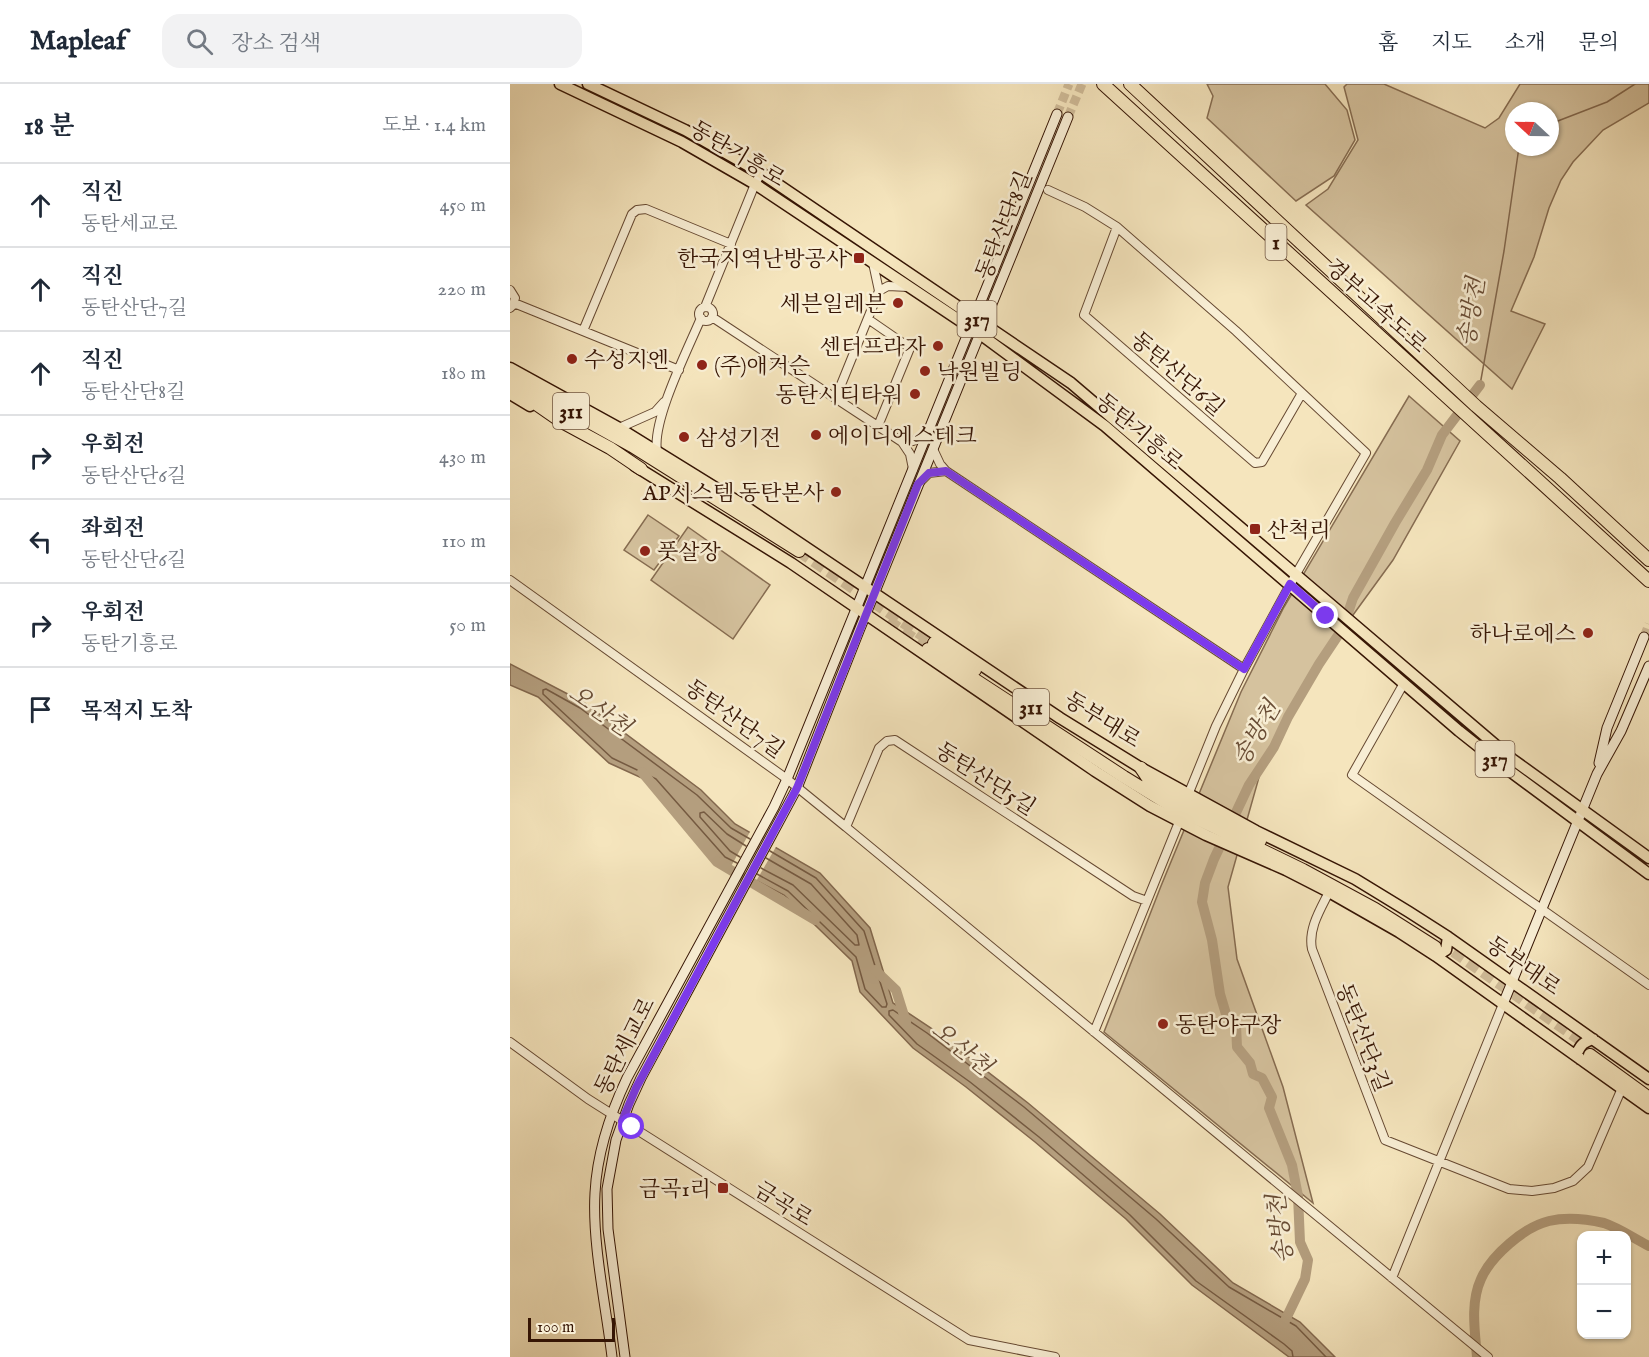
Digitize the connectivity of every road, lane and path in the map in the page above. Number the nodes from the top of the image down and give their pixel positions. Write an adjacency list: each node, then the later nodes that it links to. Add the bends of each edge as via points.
1 (560, 84): 10 (main road, 동탄기흥로 / 317, via 682,141)
2 (588, 84): 9 (main road, 동탄기흥로 / 317, via 686,130)
3 (1097, 84): 8 (highway)
4 (1103, 84): 8 (highway, 경부고속도로 / 1)
5 (1130, 84): 33 (highway, 경부고속도로 / 1, via 1457,389)
6 (1057, 114): 23 (main road, 동탄산단8길)
7 (1068, 117): 23 (main road, 동탄산단8길)
8 (1148, 124): 33 (highway, 경부고속도로 / 1, via 1450,400)
9 (761, 173): 10 (street); 23 (main road, 동탄기흥로 / 317)
10 (755, 184): 13 (street); 14 (main road, 동탄기흥로 / 317)
11 (1048, 190): 12 (street)
12 (1117, 226): 29 (street); 29 (street, 동탄산단6길, via 1084,315 1255,463 1262,462)
13 (731, 244): 19 (street); 24 (street, via 646,210 637,210)
14 (873, 263): 15 (main road, 동탄기흥로 / 317); 17 (street)
15 (908, 287): 17 (street, via 888,286); 23 (main road, 동탄기흥로 / 317)
16 (510, 290): 18 (street, via 514,294)
17 (879, 291): 22 (street)
18 (512, 306): 24 (street)
19 (705, 307): 20 (street, via 711,309); 21 (street, via 700,311)
20 (712, 317): 21 (street, via 707,321); 31 (street)
21 (701, 318): 26 (street)
22 (868, 319): 31 (street); 34 (street, via 910,348)
23 (977, 326): 36 (main road, 동탄산단8길); 38 (main road, 동탄산단8길); 46 (main road, 동탄기흥로 / 317)
24 (583, 331): 26 (street)
25 (510, 368): 32 (main road, 동부대로)
26 (679, 370): 30 (street)
27 (511, 386): 28 (highway, 동부대로 / 311); 40 (highway); 44 (highway, 동부대로 / 311)
28 (529, 387): 32 (highway); 44 (highway, 동부대로 / 311, via 632,446)
29 (1302, 393): 46 (street, via 1366,453)
30 (668, 397): 35 (street, via 654,412); 39 (street, via 655,440)
31 (836, 397): 34 (street)
32 (569, 400): 35 (main road, 동부대로)
33 (1472, 411): 45 (highway, 경부고속도로 / 1, via 1564,482); 48 (highway, 경부고속도로 / 1, via 1558,498)
34 (878, 426): 37 (street)
35 (619, 428): 39 (main road, 동부대로)
36 (928, 432): 37 (street, via 913,441); 41 (main road, 동탄산단8길)
37 (902, 442): 41 (street)
38 (933, 449): 42 (street); 43 (main road, 동탄산단8길)
39 (657, 451): 44 (main road, 동부대로)
40 (641, 469): 44 (main road, 동부대로)
41 (913, 469): 49 (main road, 동탄산단8길)
42 (946, 471): 43 (street, via 929,473); 55 (street)
43 (918, 484): 49 (main road, 동탄산단8길)
44 (798, 555): 49 (main road, 동부대로); 50 (main road, 동부대로)
45 (1649, 560)
46 (1293, 579): 55 (street); 56 (main road, 동탄기흥로 / 317, via 1326,616); 64 (main road, 동탄기흥로 / 317, via 1332,606 1512,759)
47 (510, 580): 59 (street, 동탄산단7길)
48 (1649, 581)
49 (869, 590): 50 (main road, 동탄산단8길); 51 (main road, 동탄산단8길); 53 (main road, 동부대로)
50 (856, 607): 51 (main road, 동부대로); 59 (main road, 동탄산단7길)
51 (866, 614): 53 (main road, 동부대로); 61 (main road, 동탄산단7길)
52 (1644, 637): 58 (main road, via 1607,728)
53 (929, 644): 57 (main road, 동부대로); 60 (highway, 동부대로 / 311); 63 (main road, 동부대로, via 1095,771); 67 (highway, 동부대로 / 311, via 1124,777)
54 (1649, 666): 58 (main road)
55 (1244, 669): 62 (street)
56 (1404, 683): 65 (main road, 동탄기흥로 / 317, via 1467,737); 74 (street, via 1352,775)
57 (1141, 768): 60 (highway); 62 (main road, 동부대로)
58 (1597, 774): 64 (main road)
59 (787, 779): 61 (street); 87 (main road, 동탄세교로)
60 (1153, 786): 67 (highway, 동부대로 / 311)
61 (797, 788): 68 (street); 88 (main road, 동탄세교로, via 641,1078)
62 (1188, 795): 67 (main road, 동부대로)
63 (1150, 806): 66 (main road, 동부대로); 67 (highway, via 1156,803 1197,825)
64 (1582, 809): 65 (main road); 70 (main road, 동탄기흥로 / 317)
65 (1578, 820): 71 (main road, 동탄기흥로 / 317); 74 (main road)
66 (1179, 822): 67 (main road, 동부대로); 73 (street)
67 (1210, 823): 69 (highway, 동부대로 / 311); 69 (main road, 동부대로)
68 (846, 827): 73 (street, 동탄산단5길, via 879,748 895,740 1133,896); 79 (street)
69 (1233, 833): 72 (main road, 동부대로, via 1286,870); 75 (highway, 동부대로 / 311, via 1350,886)
70 (1649, 858)
71 (1649, 874)
72 (1329, 892): 75 (main road, 동부대로); 89 (street, 동탄산단3길, via 1311,931 1312,949 1385,1140)
73 (1147, 901): 79 (street)
74 (1543, 909): 76 (main road); 77 (street)
75 (1439, 945): 76 (main road, 동부대로); 78 (main road, 동부대로)
76 (1512, 982): 78 (main road); 81 (main road, 동부대로)
77 (1649, 985)
78 (1503, 1004): 81 (main road, 동부대로); 89 (street)
79 (1094, 1032): 90 (street)
80 (510, 1042): 87 (street, 금곡로)
81 (1590, 1051): 82 (main road, 동부대로); 83 (main road, 동부대로); 84 (highway, 동부대로); 85 (highway, 동부대로)
82 (1649, 1079)
83 (1622, 1088): 86 (main road, 동부대로); 89 (street, 동탄산단3길, via 1588,1167 1565,1185 1532,1191 1509,1189)
84 (1649, 1089)
85 (1649, 1098)
86 (1649, 1108)
87 (611, 1114): 88 (street, 금곡로); 91 (main road, 동탄세교로, via 595,1192)
88 (622, 1121): 92 (main road, 동탄세교로, via 613,1152 607,1205); 93 (street, 금곡로, via 969,1340)
89 (1439, 1162): 90 (street)
90 (1392, 1278): 94 (street)
91 (612, 1357)
92 (625, 1357)
93 (1054, 1357)
94 (1488, 1357)

